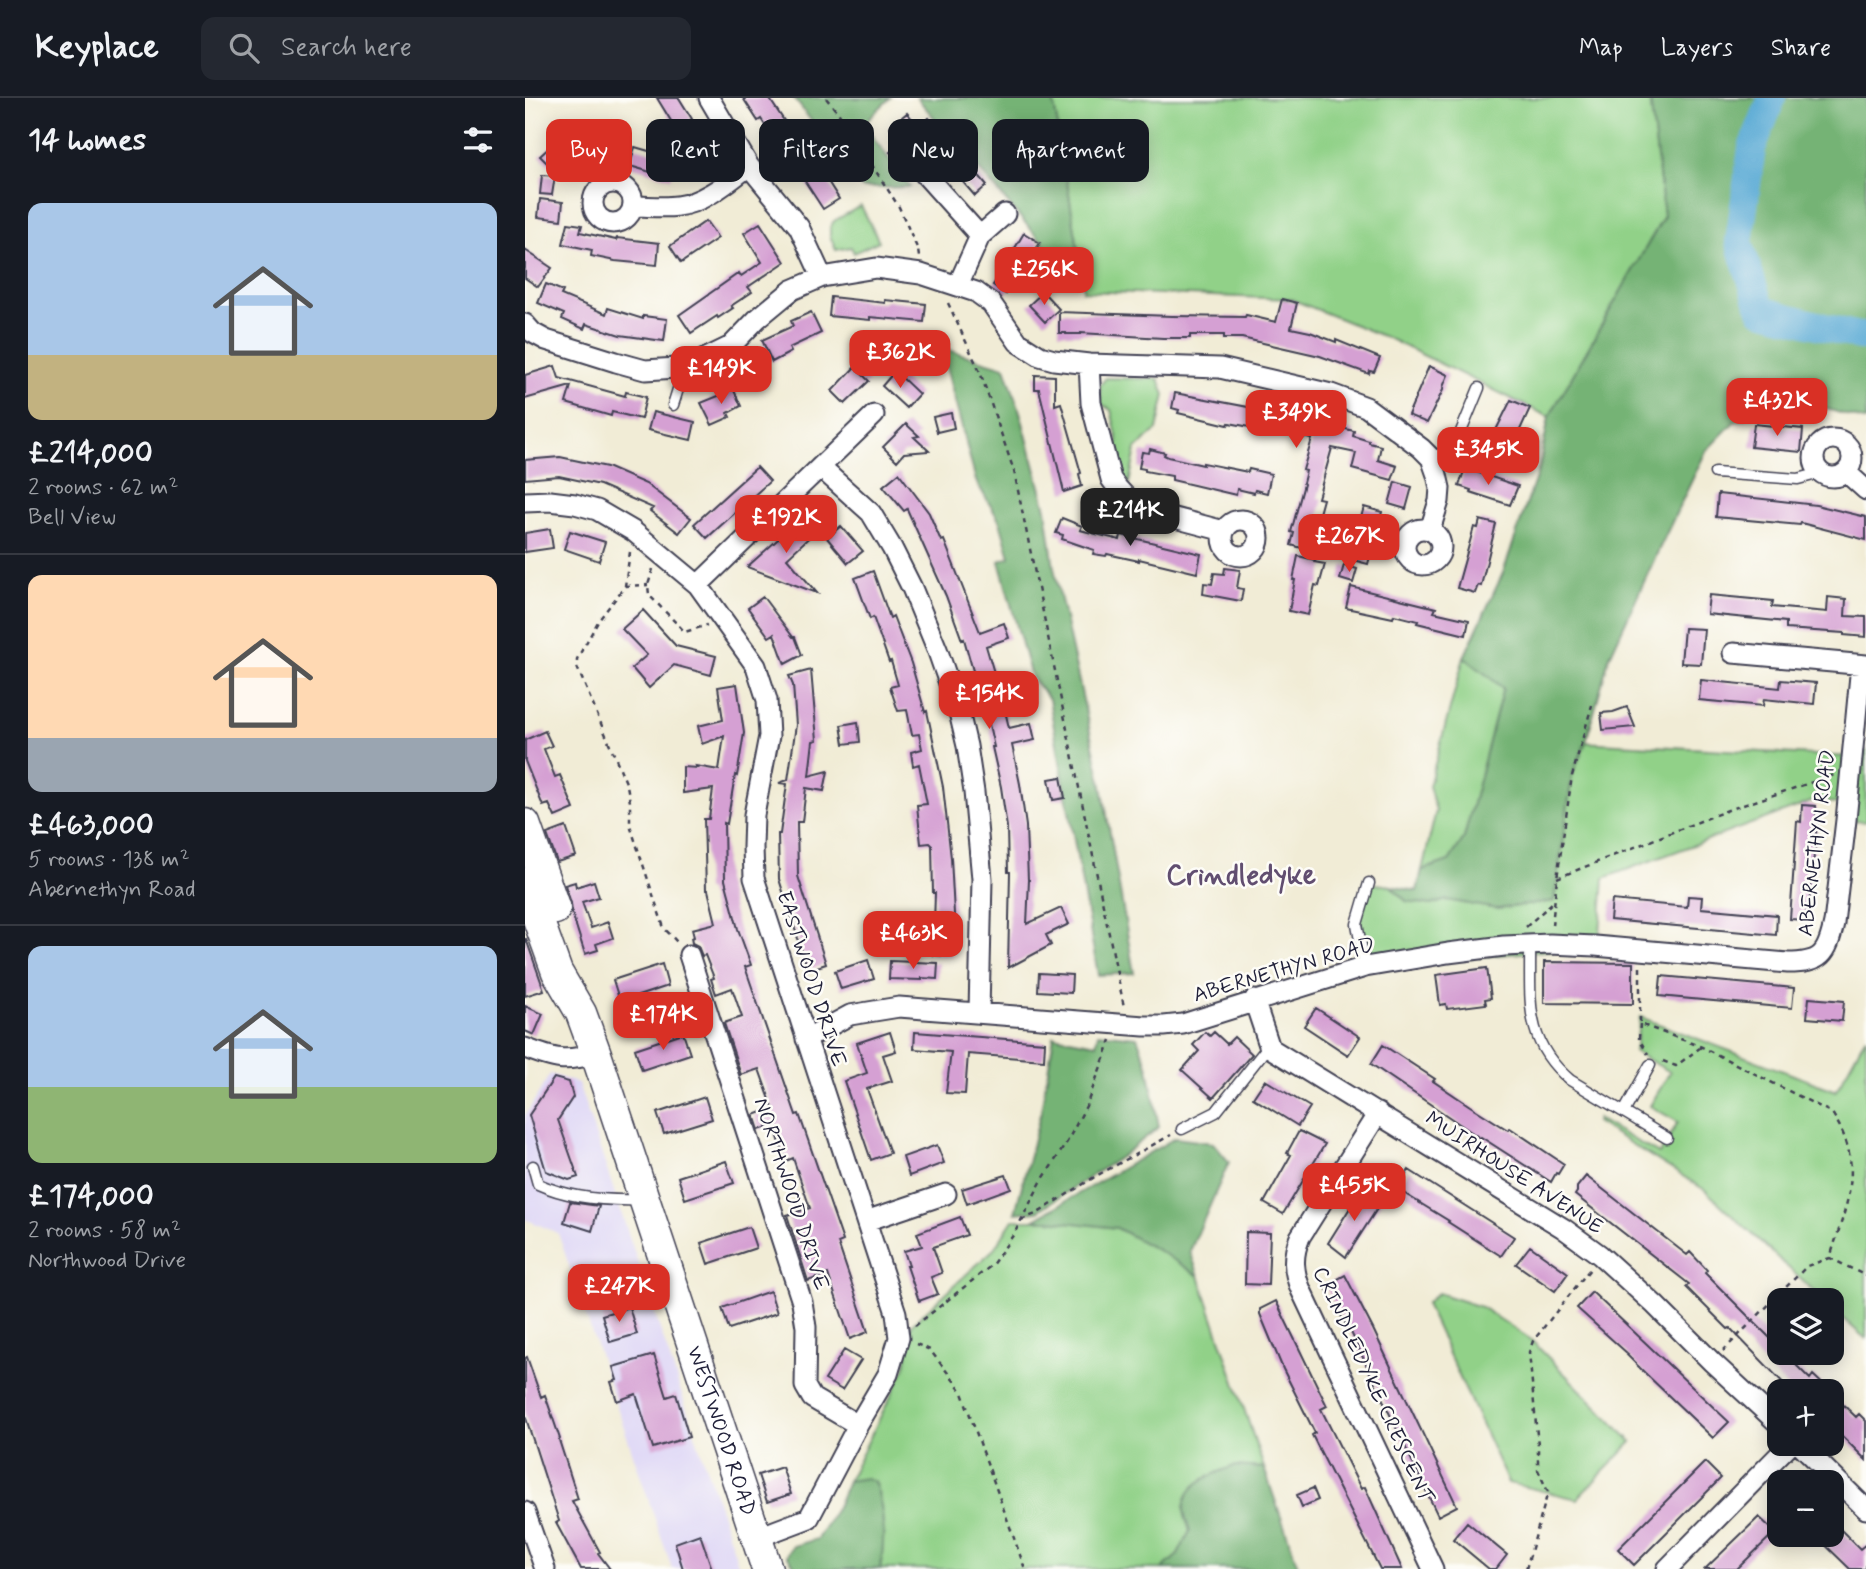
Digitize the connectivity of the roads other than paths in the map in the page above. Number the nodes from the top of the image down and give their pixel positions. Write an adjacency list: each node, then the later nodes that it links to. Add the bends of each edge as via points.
1 (709, 98): 2 (street)
2 (749, 166): 4 (street, via 695,201 679,206); 7 (street, via 799,227)
3 (932, 182): 6 (street)
4 (633, 206)
5 (1005, 214): 6 (street)
6 (980, 236): 8 (street)
7 (822, 277): 8 (street, via 876,268); 11 (street, via 792,290 731,346)
8 (958, 285): 10 (street, via 991,303 1028,350 1053,360)
9 (528, 334): 11 (street, via 645,370)
10 (1089, 364): 15 (street, via 1220,368 1331,394 1366,407); 23 (street, via 1091,402 1111,479 1118,489 1144,510)
11 (677, 369): 13 (lane, via 679,386)
12 (1479, 388): 15 (lane, via 1458,439 1451,449)
13 (673, 405)
14 (874, 415): 16 (street)
15 (1431, 458): 22 (street, via 1440,488)
16 (820, 467): 24 (street); 36 (street, via 870,513 892,548 959,712 974,792 982,879)
17 (1846, 472): 19 (street, via 1834,477); 19 (street, via 1853,462 1851,450 1843,440 1831,438 1820,443 1814,455); 20 (street)
18 (1715, 473): 19 (lane, via 1798,479)
19 (1821, 473)
20 (1866, 490)
21 (525, 502): 24 (street, EASTWOOD DRIVE, via 550,501 597,510 633,531)
22 (1430, 530)
23 (1224, 531)
24 (698, 585): 38 (street, EASTWOOD DRIVE, via 756,666 767,700 769,736 754,815 754,878)
25 (1733, 653): 26 (street)
26 (1863, 665): 27 (street, ABERNETHYN ROAD)
27 (1846, 820): 28 (street); 32 (street, ABERNETHYN ROAD, via 1834,923 1825,951 1817,958 1788,963)
28 (1866, 822)
29 (525, 824): 37 (main road, WESTWOOD ROAD, via 575,965)
30 (525, 883): 37 (main road, WESTWOOD ROAD, via 557,972)
31 (1369, 883): 34 (lane, via 1357,924)
32 (1540, 944): 34 (street, ABERNETHYN ROAD); 43 (lane, via 1531,1004 1537,1037 1556,1069)
33 (689, 955): 52 (street, NORTHWOOD DRIVE, via 803,1302 806,1386 811,1398)
34 (1365, 967): 35 (street, ABERNETHYN ROAD)
35 (1254, 1000): 36 (street, ABERNETHYN ROAD, via 1164,1026); 39 (street)
36 (979, 1012): 38 (street, ABERNETHYN ROAD, via 899,1007 850,1016)
37 (581, 1013): 41 (main road, WESTWOOD ROAD)
38 (806, 1039): 50 (street, EASTWOOD DRIVE)
39 (1269, 1045): 44 (street, MUIRHOUSE AVENUE); 45 (lane, via 1216,1112)
40 (525, 1048): 41 (street, via 572,1060)
41 (596, 1054): 49 (main road, WESTWOOD ROAD)
42 (1652, 1060): 43 (lane)
43 (1624, 1112): 46 (lane)
44 (1378, 1113): 51 (street, MUIRHOUSE AVENUE, via 1601,1255); 60 (street, CRINDLEDYKE CRESCENT, via 1300,1237 1293,1262 1301,1290)
45 (1182, 1129)
46 (1667, 1138)
47 (533, 1166): 49 (lane, via 538,1184 549,1189 616,1200)
48 (946, 1194): 50 (street)
49 (645, 1199): 57 (main road, WESTWOOD ROAD)
50 (866, 1221): 52 (street, EASTWOOD DRIVE, via 896,1313 899,1338 888,1374)
51 (1767, 1413)
52 (858, 1425): 57 (street, EASTWOOD DRIVE, via 809,1518)
53 (1778, 1456): 61 (street)
54 (1812, 1456): 55 (street)
55 (1866, 1509)
56 (525, 1512): 58 (street)
57 (757, 1538): 59 (main road, WESTWOOD ROAD)
58 (545, 1569)
59 (767, 1569)
60 (1433, 1569)
61 (1667, 1569)

